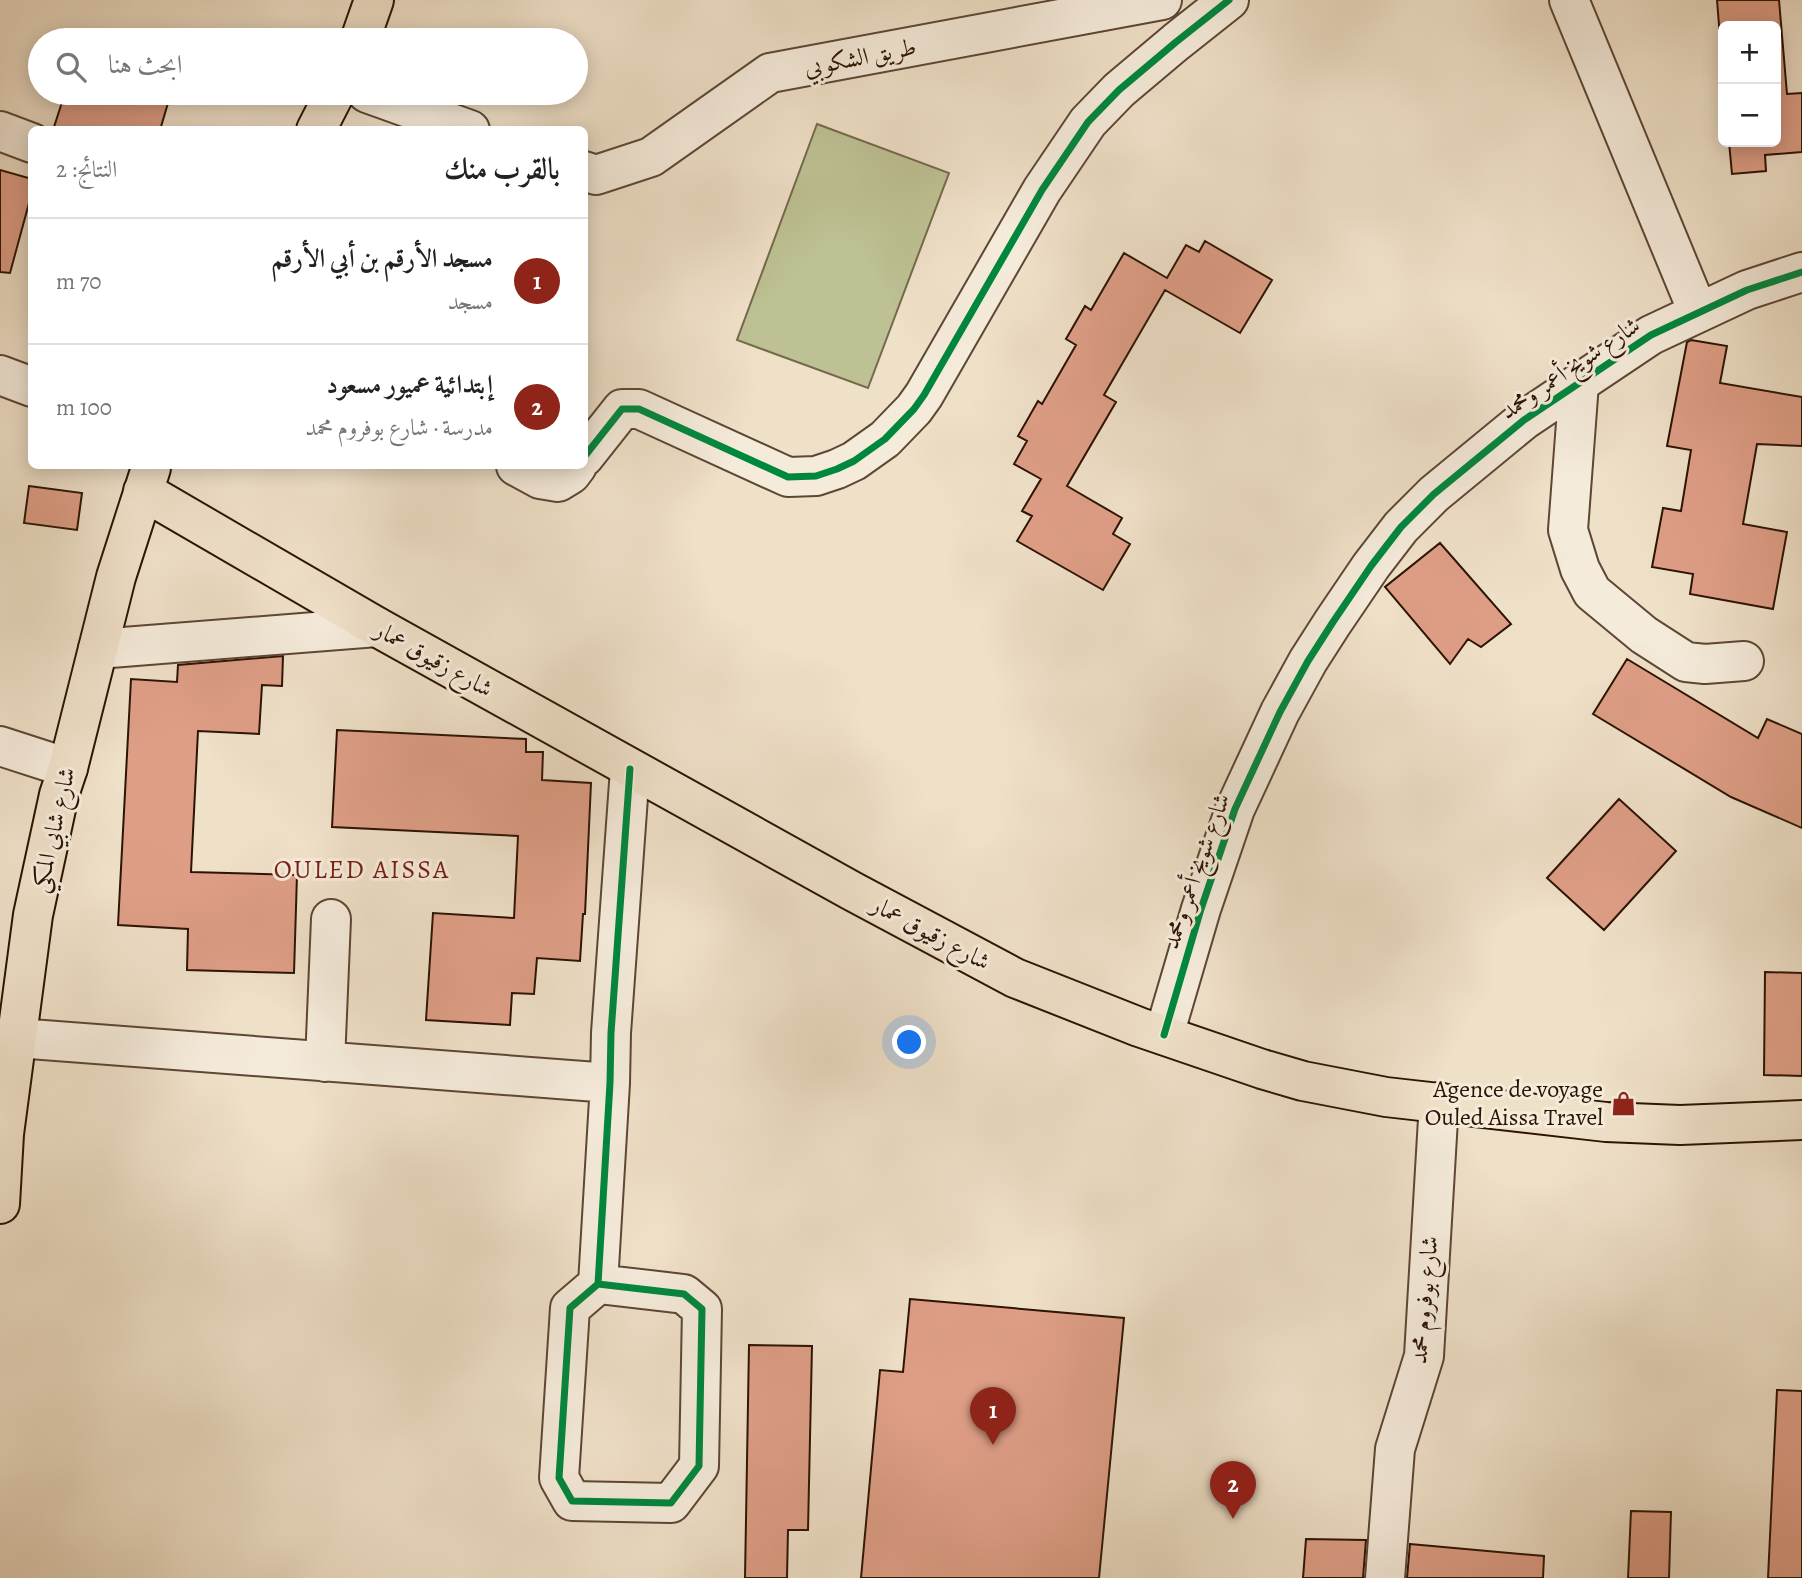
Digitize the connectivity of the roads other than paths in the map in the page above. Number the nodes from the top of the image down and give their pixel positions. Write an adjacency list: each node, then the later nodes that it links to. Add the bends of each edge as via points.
1 (1162, 0): 12 (street, طريق الشكوبي, via 770,74 651,156 596,175)
2 (1229, 0): 18 (street, via 1119,90 1088,122 1042,190 925,395 899,426 870,449 817,476 788,477 639,410 622,410)
3 (1569, 0): 14 (street)
4 (372, 1): 5 (main road)
5 (364, 28)
6 (329, 105): 8 (main road)
7 (400, 105): 9 (street)
8 (318, 126)
9 (459, 126)
10 (0, 131): 11 (street)
11 (28, 142)
12 (588, 172)
13 (1802, 272): 14 (street, شارع شويخ أعمر ومحمد)
14 (1698, 312): 16 (street, شارع شويخ أعمر ومحمد, via 1651,335)
15 (0, 375): 17 (street)
16 (1579, 383): 24 (street, via 1568,530 1592,592 1686,662); 29 (street, شارع شويخ أعمر ومحمد, via 1468,465 1401,527 1314,651 1235,808)
17 (28, 386)
18 (588, 452)
19 (521, 469): 20 (street, via 540,480 558,482)
20 (575, 469)
21 (147, 478): 22 (main road, شارع زقيوق عمار); 23 (main road, شارع شابي المكي)
22 (377, 627): 23 (street); 27 (main road, شارع زقيوق عمار)
23 (98, 649): 26 (main road, شارع شابي المكي)
24 (1744, 661)
25 (0, 746): 26 (street)
26 (68, 768): 30 (main road, شارع شابي المكي, via 33,915)
27 (630, 769): 29 (main road, شارع زقيوق عمار, via 1015,978); 32 (street)
28 (331, 919): 31 (street)
29 (1164, 1035): 33 (main road, شارع زقيوق عمار, via 1303,1081)
30 (17, 1038): 31 (street); 35 (main road, شارع شابي المكي)
31 (325, 1062): 32 (street)
32 (610, 1083): 36 (street)
33 (1439, 1102): 34 (main road, شارع زقيوق عمار, via 1606,1122 1680,1125); 37 (street, شارع بوفروم محمد, via 1424,1356 1395,1449)
34 (1802, 1120)
35 (0, 1204)
36 (598, 1284): 36 (street, via 570,1308 559,1478 572,1501 671,1503 699,1466 702,1309 684,1294)
37 (1385, 1578)

